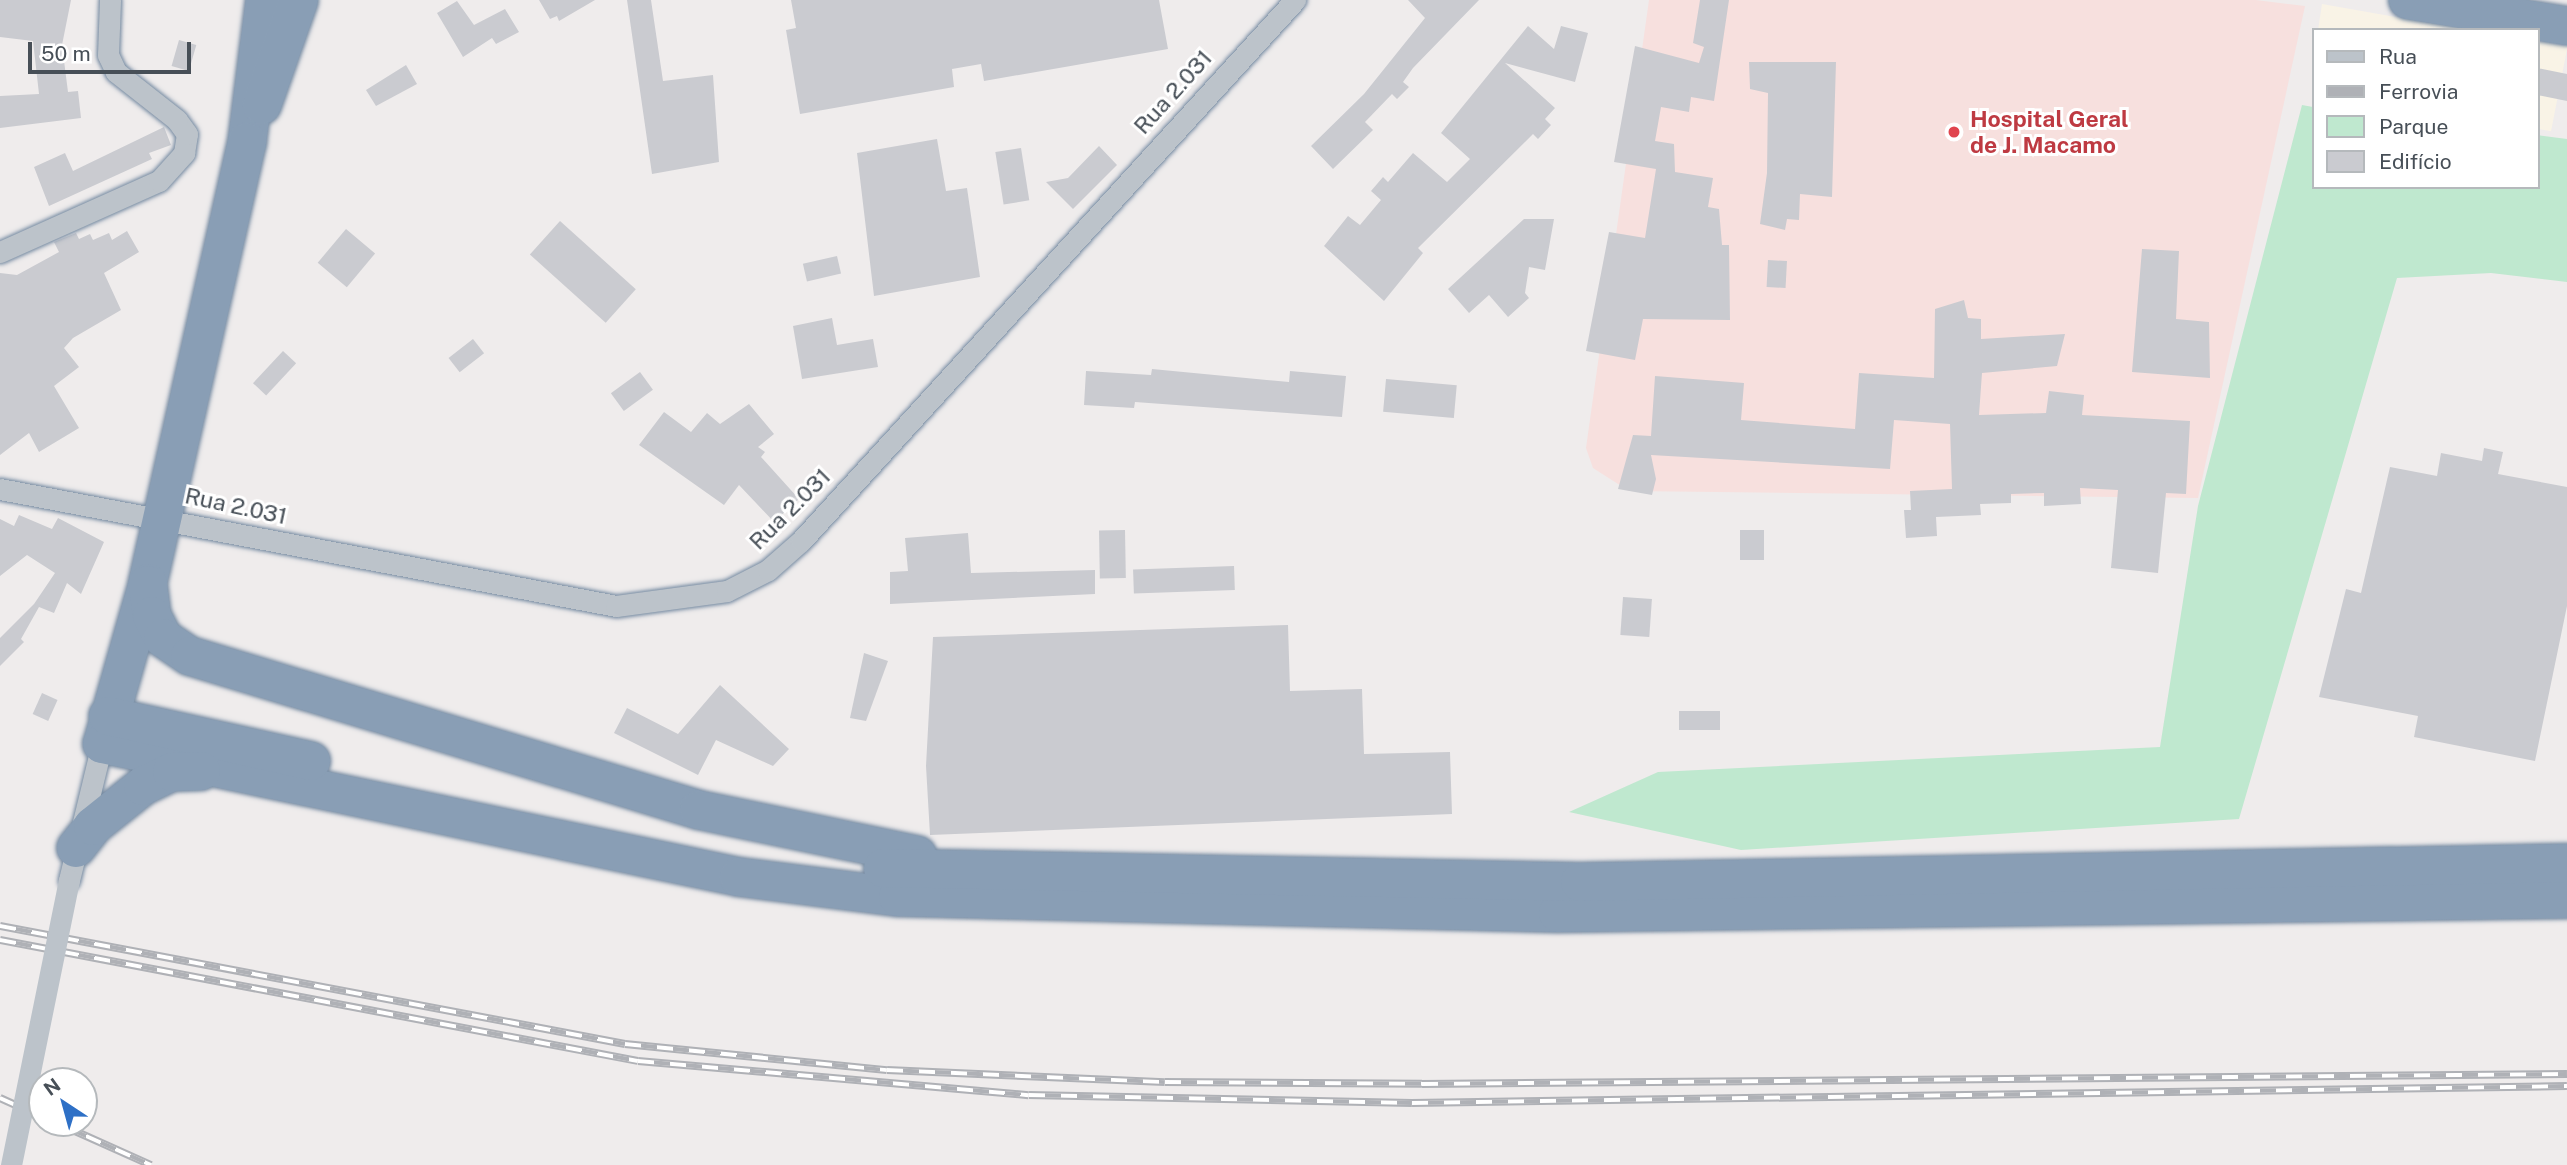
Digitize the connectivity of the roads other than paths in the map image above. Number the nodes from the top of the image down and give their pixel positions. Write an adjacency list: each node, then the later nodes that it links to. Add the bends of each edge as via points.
1 (110, 0): 8 (street, via 108,55 116,72 177,120 187,134 184,153 159,181)
2 (265, 0): 7 (highway)
3 (299, 0): 7 (highway)
4 (1295, 0): 10 (street, Rua 2.031, via 801,541 768,570 727,591 616,606)
5 (2409, 0): 6 (highway)
6 (2567, 26)
7 (247, 142): 10 (highway)
8 (0, 252)
9 (0, 489): 10 (street, Rua 2.031)
10 (163, 518): 11 (highway)
11 (148, 583): 12 (highway); 16 (highway, via 152,615 163,638 190,656 699,810 890,852)
12 (105, 730): 13 (highway); 15 (street); 16 (highway, via 697,845 903,871)
13 (224, 770): 15 (highway, via 172,772 143,786 93,826); 17 (highway, via 739,877 898,897 1558,913)
14 (2567, 863): 16 (highway, via 1580,882)
15 (73, 864): 18 (street, bridge)
16 (1070, 873)
17 (2567, 898)
18 (11, 1165)

